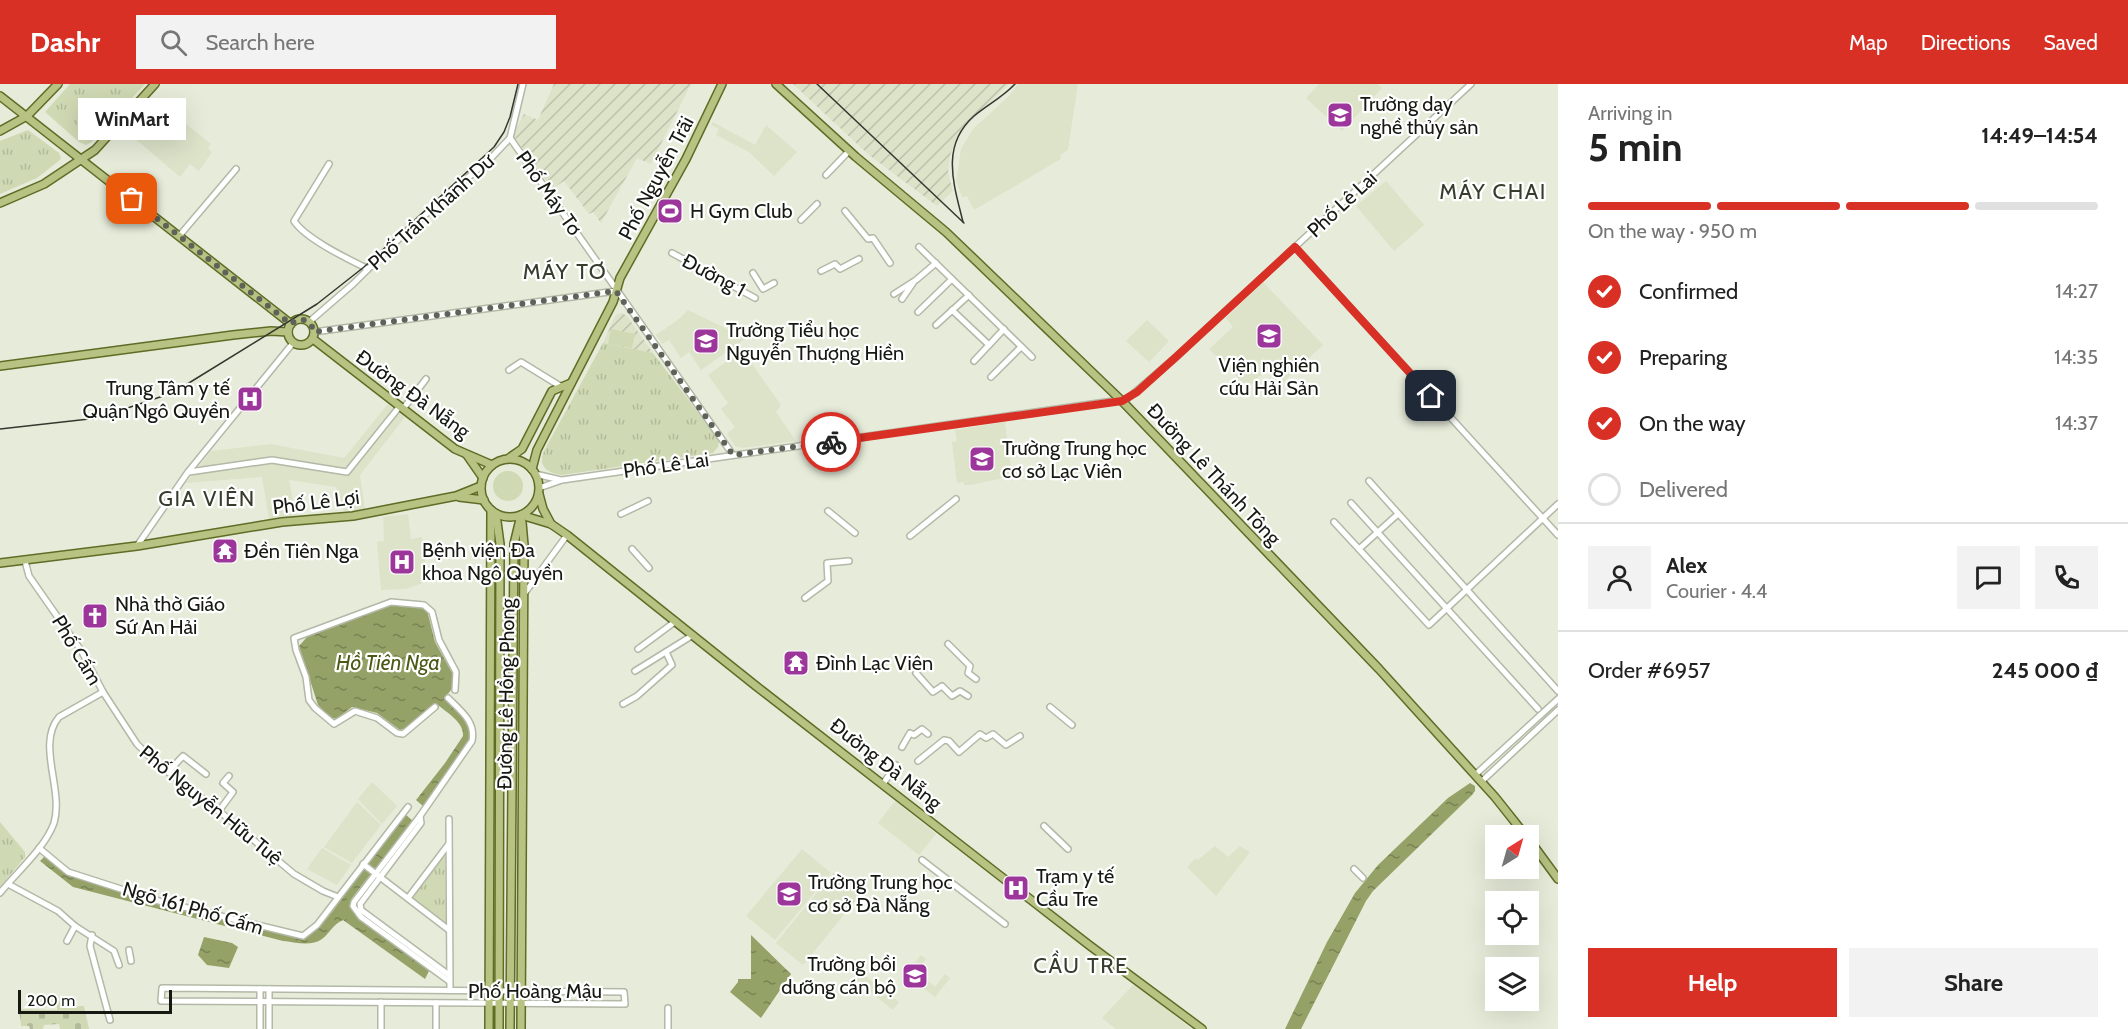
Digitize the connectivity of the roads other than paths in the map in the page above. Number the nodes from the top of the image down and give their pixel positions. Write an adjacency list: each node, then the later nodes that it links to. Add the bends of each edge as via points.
1 (58, 84): 8 (main road)
2 (155, 84): 12 (main road)
3 (523, 84): 10 (street, Phố Trần Khánh Dư)
4 (722, 84): 33 (main road, Phố Nguyễn Trãi)
5 (776, 84): 11 (main road, Đường Lê Thánh Tông)
6 (1471, 84): 22 (street, Phố Lê Lai)
7 (0, 96): 8 (main road)
8 (27, 116): 9 (main road); 12 (main road)
9 (0, 131)
10 (510, 138): 27 (street, Phố Trần Khánh Dư); 33 (street, Phố Máy Tơ)
11 (849, 151): 15 (street); 57 (main road, Đường Lê Thánh Tông, via 946,231)
12 (82, 159): 16 (main road, via 44,184); 20 (main road)
13 (329, 164): 27 (street, via 294,221 331,249)
14 (236, 169): 20 (street)
15 (826, 175)
16 (0, 203)
17 (817, 204): 19 (street)
18 (845, 211): 25 (street, via 868,238 873,238)
19 (801, 220)
20 (180, 235): 41 (main road)
21 (919, 247): 26 (street)
22 (1295, 247): 57 (street, Phố Lê Lai, via 1169,364); 80 (street)
23 (672, 253): 36 (street, Đường 1)
24 (859, 259): 28 (street, via 840,269 835,264)
25 (890, 263)
26 (936, 263): 30 (street); 31 (street)
27 (368, 269): 40 (street, Phố Trần Khánh Dư)
28 (821, 271)
29 (753, 273): 32 (street, via 763,289)
30 (952, 279): 35 (street); 39 (street)
31 (916, 280): 34 (street); 37 (street)
32 (774, 283)
33 (616, 291): 45 (street); 55 (main road, Phố Nguyễn Trãi); 60 (street, Phố Máy Tơ)
34 (894, 294)
35 (969, 295): 38 (street); 43 (street)
36 (755, 297)
37 (902, 300)
38 (952, 310): 42 (street); 47 (street)
39 (918, 312)
40 (309, 322): 41 (main road, via 300,319); 45 (main road)
41 (291, 324): 44 (main road)
42 (936, 325)
43 (1004, 329): 47 (street); 48 (street)
44 (288, 332): 46 (main road); 51 (main road, via 233,335)
45 (313, 335): 46 (main road, via 304,345); 58 (main road, Đường Đà Nẵng)
46 (293, 343): 63 (street)
47 (988, 345): 50 (street)
48 (1021, 347): 49 (street); 53 (street)
49 (1032, 357)
50 (974, 361)
51 (0, 366)
52 (509, 370): 56 (street, via 521,362)
53 (991, 376)
54 (426, 379): 58 (street)
55 (571, 383): 56 (main road); 64 (main road, Phố Nguyễn Trãi, via 537,450)
56 (560, 386): 61 (main road, via 552,391 522,449)
57 (1122, 401): 60 (street, Phố Lê Lai); 132 (main road, Đường Lê Thánh Tông)
58 (401, 407): 59 (main road, Đường Đà Nẵng, via 455,449); 63 (street, via 347,472 272,460)
59 (466, 453): 62 (main road, Đường Đà Nẵng); 66 (main road, Đường Đà Nẵng)
60 (733, 455): 65 (street, Phố Lê Lai)
61 (507, 459): 62 (main road); 64 (main road, via 521,461)
62 (492, 465): 66 (main road)
63 (188, 472): 90 (street)
64 (534, 472): 65 (street, Phố Lê Lai); 68 (main road)
65 (562, 480): 68 (street, Phố Lê Lai)
66 (482, 482): 69 (main road, Phố Lê Lợi); 71 (main road)
67 (1369, 482): 78 (street)
68 (539, 491): 79 (main road, via 535,503); 82 (main road)
69 (456, 496): 71 (main road, Phố Lê Lợi); 90 (main road, Phố Lê Lợi, via 354,516 282,522)
70 (956, 499): 86 (street)
71 (484, 500): 76 (main road)
72 (648, 501): 77 (street)
73 (1351, 502): 84 (street)
74 (1558, 504): 80 (street)
75 (828, 511): 83 (street)
76 (494, 512): 79 (main road, via 508,517); 88 (main road, Đường Lê Hồng Phong); 107 (main road, Đường Lê Hồng Phong)
77 (621, 514)
78 (1398, 514): 84 (street); 97 (street)
79 (521, 515): 82 (main road, Đường Đà Nẵng); 89 (main road, Đường Lê Hồng Phong); 98 (main road, Đường Lê Hồng Phong)
80 (1542, 518): 87 (street); 97 (street)
81 (1334, 522): 92 (street)
82 (551, 524): 85 (main road, Đường Đà Nẵng)
83 (855, 532)
84 (1378, 532): 92 (street); 100 (street)
85 (567, 535): 98 (street); 101 (main road, Đường Đà Nẵng)
86 (910, 536)
87 (1558, 536)
88 (500, 544): 89 (main road, via 507,537); 108 (main road, Đường Lê Hồng Phong)
89 (514, 544): 106 (main road, Đường Lê Hồng Phong)
90 (137, 546): 93 (main road, Phố Lê Lợi)
91 (632, 549): 96 (street)
92 (1359, 549): 100 (street, via 1429,625)
93 (25, 561): 95 (main road, Phố Lê Lợi); 114 (street, Phố Cấm, via 29,576 82,652)
94 (849, 561): 99 (street, via 827,563 828,581)
95 (0, 563)
96 (649, 568)
97 (1467, 591): 100 (street); 115 (street)
98 (524, 594): 109 (main road, Đường Lê Hồng Phong)
99 (805, 598)
100 (1447, 609): 122 (street)
101 (675, 621): 102 (main road, Đường Đà Nẵng); 104 (street)
102 (693, 635): 105 (street); 135 (main road, Đường Đà Nẵng)
103 (948, 644): 112 (street, via 970,666 968,673)
104 (638, 650)
105 (666, 652): 110 (street); 119 (street, via 672,665)
106 (513, 667): 109 (main road); 139 (main road, Đường Lê Hồng Phong)
107 (491, 668): 108 (main road); 171 (main road, Đường Lê Hồng Phong)
108 (500, 668): 172 (main road, Đường Lê Hồng Phong)
109 (523, 668): 140 (main road, Đường Lê Hồng Phong)
110 (635, 671)
111 (916, 673): 116 (street, via 933,692 942,686 952,696 960,691)
112 (976, 679)
113 (455, 690): 121 (street, via 456,672 439,640 432,612 424,605 391,602 294,638 310,703 331,723 336,724 355,711 378,718 403,734)
114 (103, 692): 130 (street, Phố Nguyễn Hữu Tuệ, via 137,744); 144 (street, Phố Cấm, via 54,723 50,750 56,808 54,822)
115 (1558, 692)
116 (968, 696)
117 (448, 698): 150 (street, via 471,722 472,741)
118 (1558, 699): 132 (street)
119 (622, 704)
120 (1050, 707): 124 (street)
121 (435, 708)
122 (1538, 710)
123 (1558, 710): 134 (street)
124 (1072, 725)
125 (928, 734): 127 (street, via 921,729 910,734)
126 (1020, 736): 128 (street, via 1006,745 993,734 986,738 980,734 959,752 944,740)
127 (902, 747)
128 (918, 761)
129 (896, 765): 135 (street)
130 (168, 772): 131 (street, via 183,756); 137 (street, Phố Nguyễn Hữu Tuệ)
131 (206, 774)
132 (1475, 775): 134 (main road, Đường Lê Thánh Tông)
133 (229, 776): 137 (street, via 223,783 233,792)
134 (1481, 782): 141 (main road, Đường Lê Thánh Tông)
135 (883, 784): 196 (main road, Đường Đà Nẵng)
136 (408, 807): 148 (street)
137 (219, 811): 155 (street, Phố Nguyễn Hữu Tuệ, via 294,874)
138 (449, 819): 143 (street)
139 (512, 819): 140 (main road); 173 (main road, Đường Lê Hồng Phong)
140 (522, 820): 174 (main road, Đường Lê Hồng Phong)
141 (1517, 825)
142 (1044, 826): 145 (street)
143 (448, 844): 156 (street); 159 (street)
144 (39, 848): 153 (street, Phố Cấm); 155 (street, Ngõ 161 Phố Cấm, via 71,875 303,936 318,925)
145 (1068, 849)
146 (1539, 853): 152 (main road, Đường Lê Thánh Tông)
147 (922, 861): 157 (street)
148 (363, 864): 150 (street); 155 (street)
149 (1354, 869): 151 (street)
150 (377, 875): 156 (street); 165 (street, via 361,901 361,910)
151 (1364, 878)
152 (1558, 879)
153 (8, 884): 154 (street, Phố Cấm); 158 (street, via 58,910)
154 (0, 894)
155 (338, 897)
156 (408, 898): 159 (street)
157 (1005, 924)
158 (75, 926): 160 (street); 161 (street)
159 (449, 930): 165 (street)
160 (92, 935): 164 (street, via 114,951); 186 (street, via 90,946)
161 (67, 941)
162 (129, 950): 163 (street)
163 (131, 961)
164 (120, 965)
165 (449, 978): 170 (street)
166 (217, 989): 167 (street, Phố Hoàng Mậu); 175 (street); 175 (street, Phố Hoàng Mậu, via 162,988 161,1001)
167 (260, 989): 168 (street, Phố Hoàng Mậu); 176 (street)
168 (269, 989): 169 (street, Phố Hoàng Mậu); 177 (street)
169 (406, 989): 170 (street, Phố Hoàng Mậu); 179 (street)
170 (450, 990): 171 (street, Phố Hoàng Mậu)
171 (489, 991): 172 (street, Phố Hoàng Mậu); 181 (main road, Đường Lê Hồng Phong)
172 (500, 991): 173 (street, Phố Hoàng Mậu); 182 (main road, Đường Lê Hồng Phong)
173 (510, 991): 174 (street, Phố Hoàng Mậu); 183 (main road, Đường Lê Hồng Phong)
174 (522, 991): 184 (main road, Đường Lê Hồng Phong); 184 (street, Phố Hoàng Mậu, via 624,992 625,1004)
175 (218, 1001): 176 (street, Phố Hoàng Mậu)
176 (260, 1002): 177 (street, Phố Hoàng Mậu); 187 (street)
177 (269, 1002): 178 (street, Phố Hoàng Mậu); 188 (street)
178 (381, 1002): 179 (street, Phố Hoàng Mậu); 189 (street)
179 (407, 1003): 180 (street, Phố Hoàng Mậu)
180 (436, 1003): 181 (street, Phố Hoàng Mậu); 190 (street)
181 (489, 1003): 182 (street, Phố Hoàng Mậu); 191 (main road, Đường Lê Hồng Phong)
182 (500, 1003): 183 (street, Phố Hoàng Mậu); 192 (main road, Đường Lê Hồng Phong)
183 (510, 1003): 184 (street, Phố Hoàng Mậu); 193 (main road, Đường Lê Hồng Phong)
184 (522, 1003): 194 (main road, Đường Lê Hồng Phong)
185 (668, 1008): 195 (street)
186 (110, 1020)
187 (260, 1029)
188 (269, 1029)
189 (381, 1029)
190 (436, 1029)
191 (489, 1029)
192 (499, 1029)
193 (510, 1029)
194 (520, 1029)
195 (668, 1029)
196 (1202, 1029)

